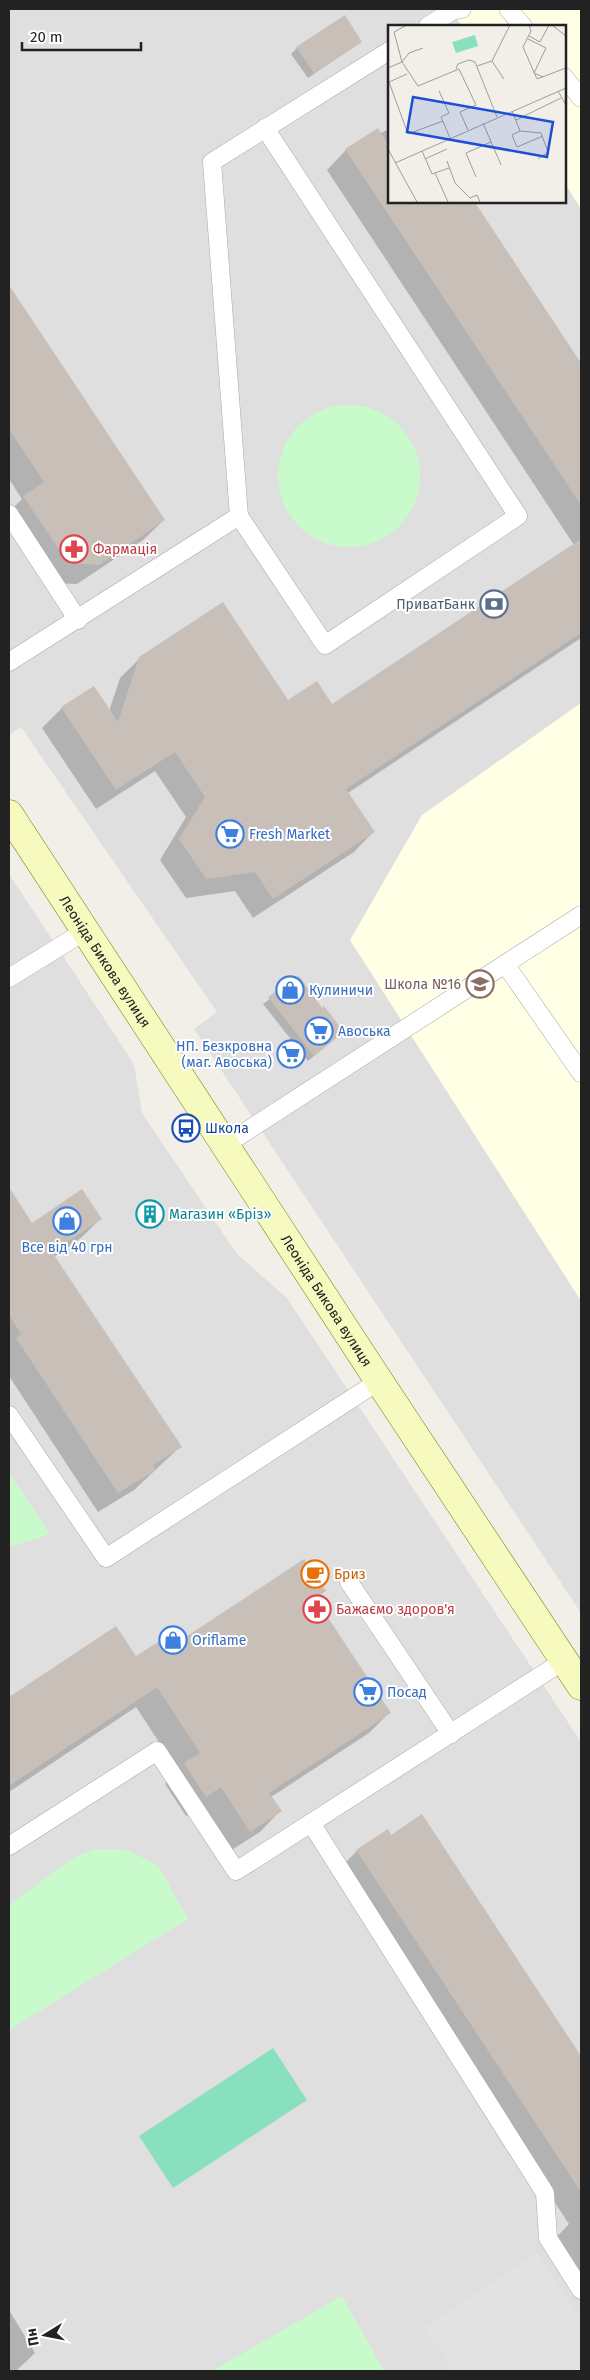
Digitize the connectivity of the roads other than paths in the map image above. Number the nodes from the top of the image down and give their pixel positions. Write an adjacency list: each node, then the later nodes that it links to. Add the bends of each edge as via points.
1 (462, 9): 3 (lane, via 452,11)
2 (508, 9): 4 (lane)
3 (430, 25)
4 (521, 25)
5 (388, 52): 8 (lane)
6 (565, 78): 7 (lane)
7 (581, 98)
8 (265, 128): 10 (lane, via 212,162); 10 (lane, via 518,516 325,645)
9 (9, 514): 11 (lane)
10 (238, 516): 11 (lane)
11 (78, 620): 12 (lane)
12 (9, 662)
13 (9, 814): 15 (street, Леоніда Бикова вулиця)
14 (581, 915): 16 (lane)
15 (85, 931): 17 (lane); 19 (street, Леоніда Бикова вулиця)
16 (505, 964): 18 (lane); 19 (lane)
17 (9, 978)
18 (581, 1073)
19 (226, 1145): 20 (street, Леоніда Бикова вулиця)
20 (379, 1381): 21 (lane, via 106,1558); 23 (street, Леоніда Бикова вулиця)
21 (9, 1415)
22 (349, 1582): 25 (lane)
23 (565, 1660): 24 (street, Леоніда Бикова вулиця); 25 (lane)
24 (581, 1686)
25 (450, 1734): 26 (lane)
26 (311, 1823): 27 (lane, via 236,1871 157,1751); 28 (lane, via 545,2193 548,2238)
27 (9, 1846)
28 (581, 2290)

